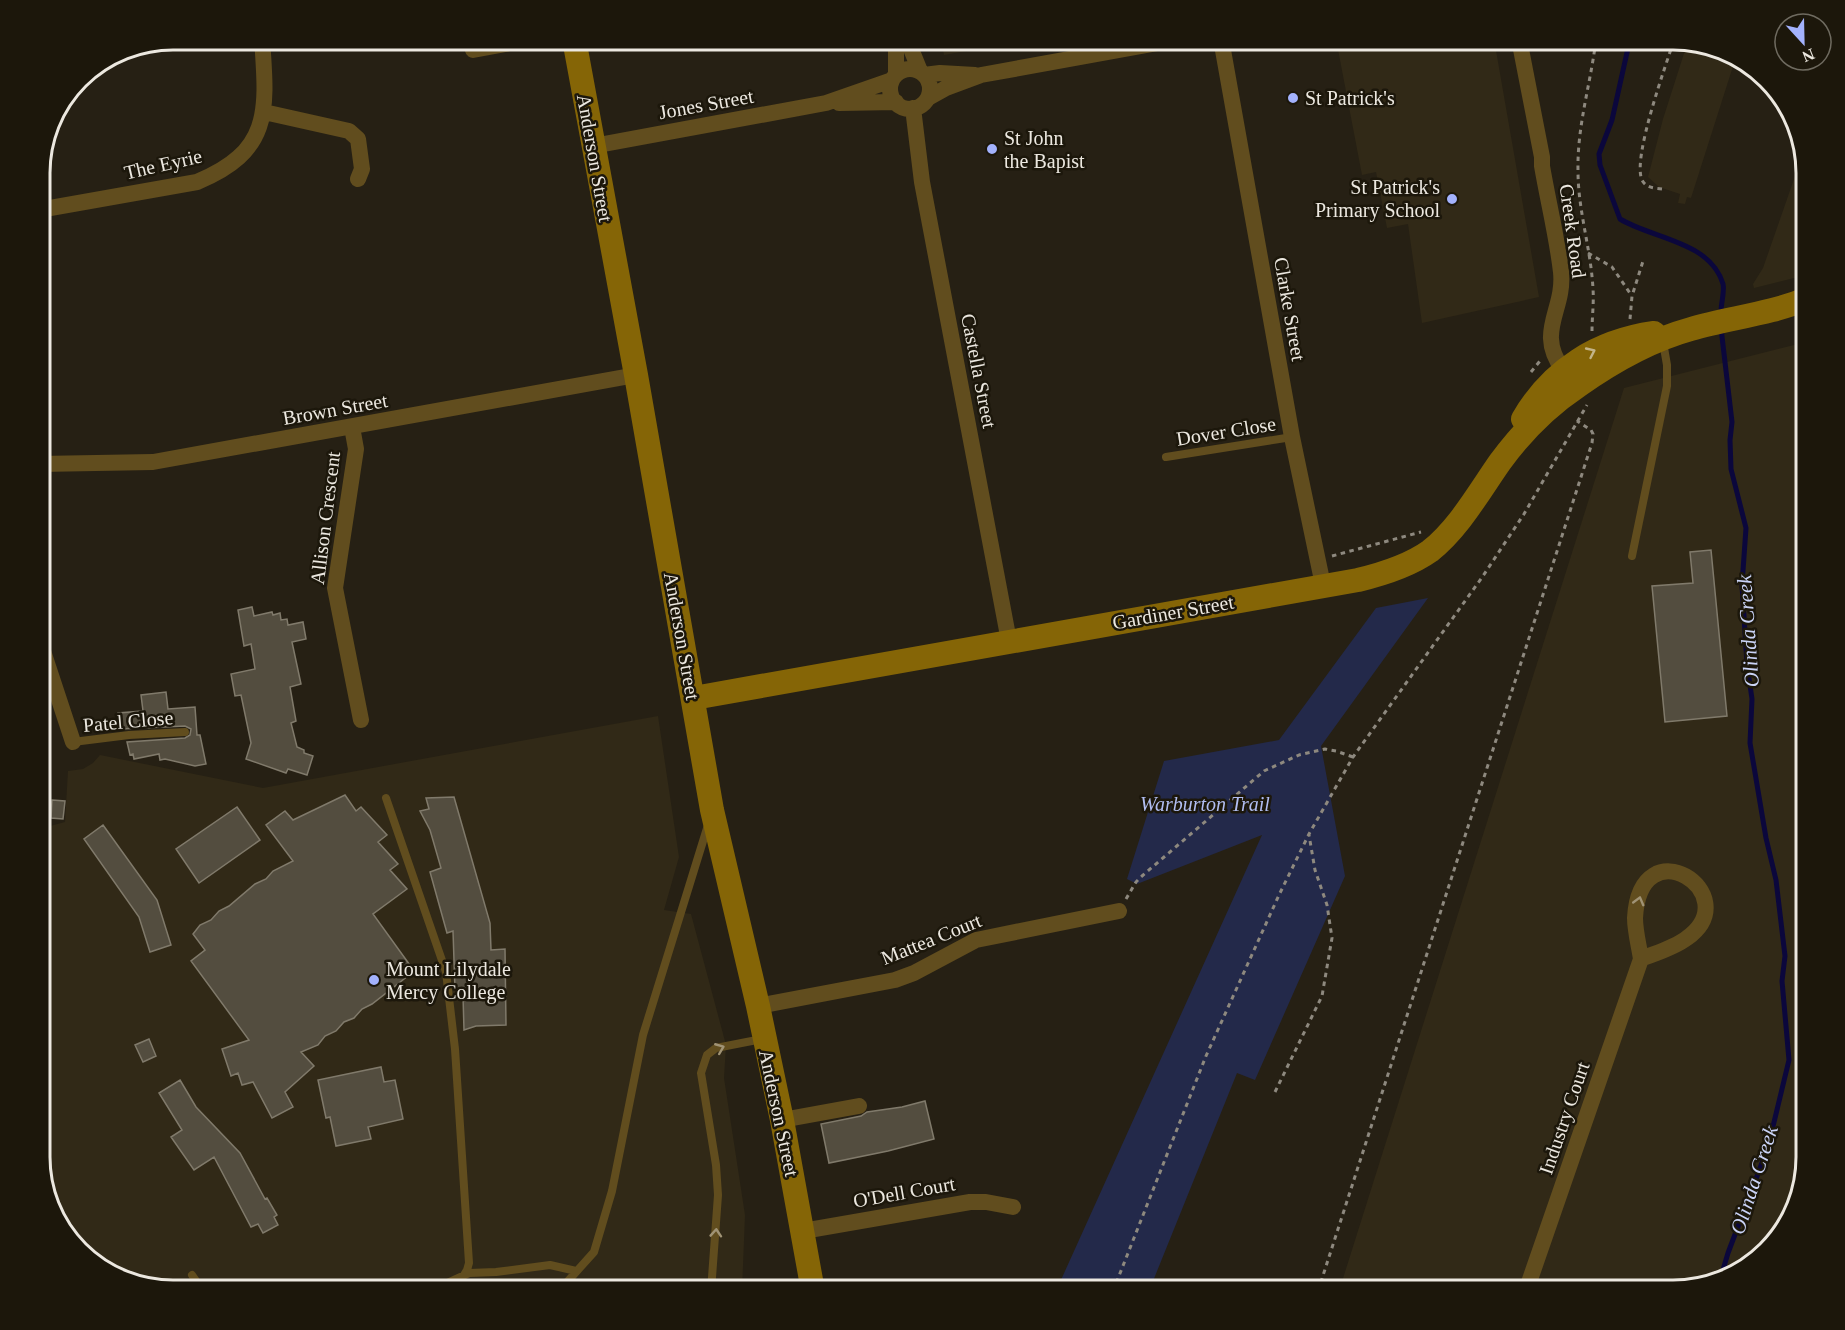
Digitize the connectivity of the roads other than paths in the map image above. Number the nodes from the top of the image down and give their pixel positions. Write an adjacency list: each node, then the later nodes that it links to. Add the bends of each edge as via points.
1 (263, 50): 15 (street, The Eyrie)
2 (576, 50): 16 (main road, Anderson Street)
3 (895, 50): 10 (street)
4 (912, 50): 8 (street)
5 (1119, 50): 9 (street)
6 (1227, 50): 25 (street, Clarke Street)
7 (1521, 50): 23 (street, Creek Road, via 1561,274 1550,340 1556,360)
8 (922, 73): 9 (street); 10 (street, via 908,69); 11 (street, via 930,86)
9 (981, 75): 11 (street)
10 (894, 77): 12 (street, via 890,92); 13 (street, Jones Street)
11 (928, 98): 14 (street)
12 (896, 102): 13 (street, Jones Street); 14 (street)
13 (826, 103): 16 (street, Jones Street)
14 (913, 108): 30 (street, Castella Street, via 922,182)
15 (264, 112): 17 (street, via 350,131 358,139 362,169); 18 (street, The Eyrie, via 257,134 240,156 197,182)
16 (593, 146): 22 (main road, Anderson Street)
17 (358, 179)
18 (50, 208)
19 (1796, 303): 20 (main road)
20 (1692, 328): 21 (main road); 23 (main road, one-way to 20, via 1581,357 1643,334)
21 (1662, 339): 23 (main road); 28 (lane, via 1667,386)
22 (636, 375): 24 (street, Brown Street); 32 (main road, Anderson Street)
23 (1577, 386): 29 (main road, Gardiner Street, via 1539,395 1502,459 1462,515 1429,552 1390,571)
24 (352, 427): 27 (street, Brown Street, via 153,462); 33 (street, Allison Crescent, via 356,449 335,588)
25 (1292, 437): 26 (lane, Dover Close); 29 (street, Clarke Street)
26 (1166, 457)
27 (50, 464)
28 (1632, 556)
29 (1323, 585): 30 (main road, Gardiner Street)
30 (1009, 641): 32 (main road, Gardiner Street)
31 (50, 672): 35 (street)
32 (694, 698): 37 (main road, Anderson Street)
33 (361, 720)
34 (185, 732): 35 (lane, Patel Close)
35 (73, 742)
36 (386, 798): 48 (lane, via 446,972 465,1177 469,1263)
37 (712, 810): 40 (main road, Anderson Street); 46 (lane, via 643,1035 612,1191 594,1252)
38 (1119, 911): 40 (street, Mattea Court, via 976,940 895,980)
39 (1641, 959): 39 (street, Industry Court, one-way to 39, via 1635,917 1645,884 1659,872 1672,871 1691,878 1706,903 1702,922 1688,937); 55 (street, Industry Court)
40 (758, 1006): 41 (main road, Anderson Street)
41 (764, 1039): 43 (main road, Anderson Street); 52 (lane, one-way to 41, via 718,1196 701,1073 703,1063 716,1048)
42 (859, 1106): 43 (street)
43 (782, 1120): 45 (main road, Anderson Street)
44 (1013, 1207): 45 (street, O'Dell Court, via 970,1202)
45 (803, 1232): 53 (main road, Anderson Street); 54 (main road, Anderson Street)
46 (576, 1271): 48 (lane, via 550,1265); 51 (lane)
47 (192, 1275): 49 (lane)
48 (464, 1275): 50 (lane)
49 (195, 1280)
50 (454, 1280)
51 (568, 1280)
52 (712, 1280)
53 (804, 1280)
54 (811, 1280)
55 (1530, 1280)

